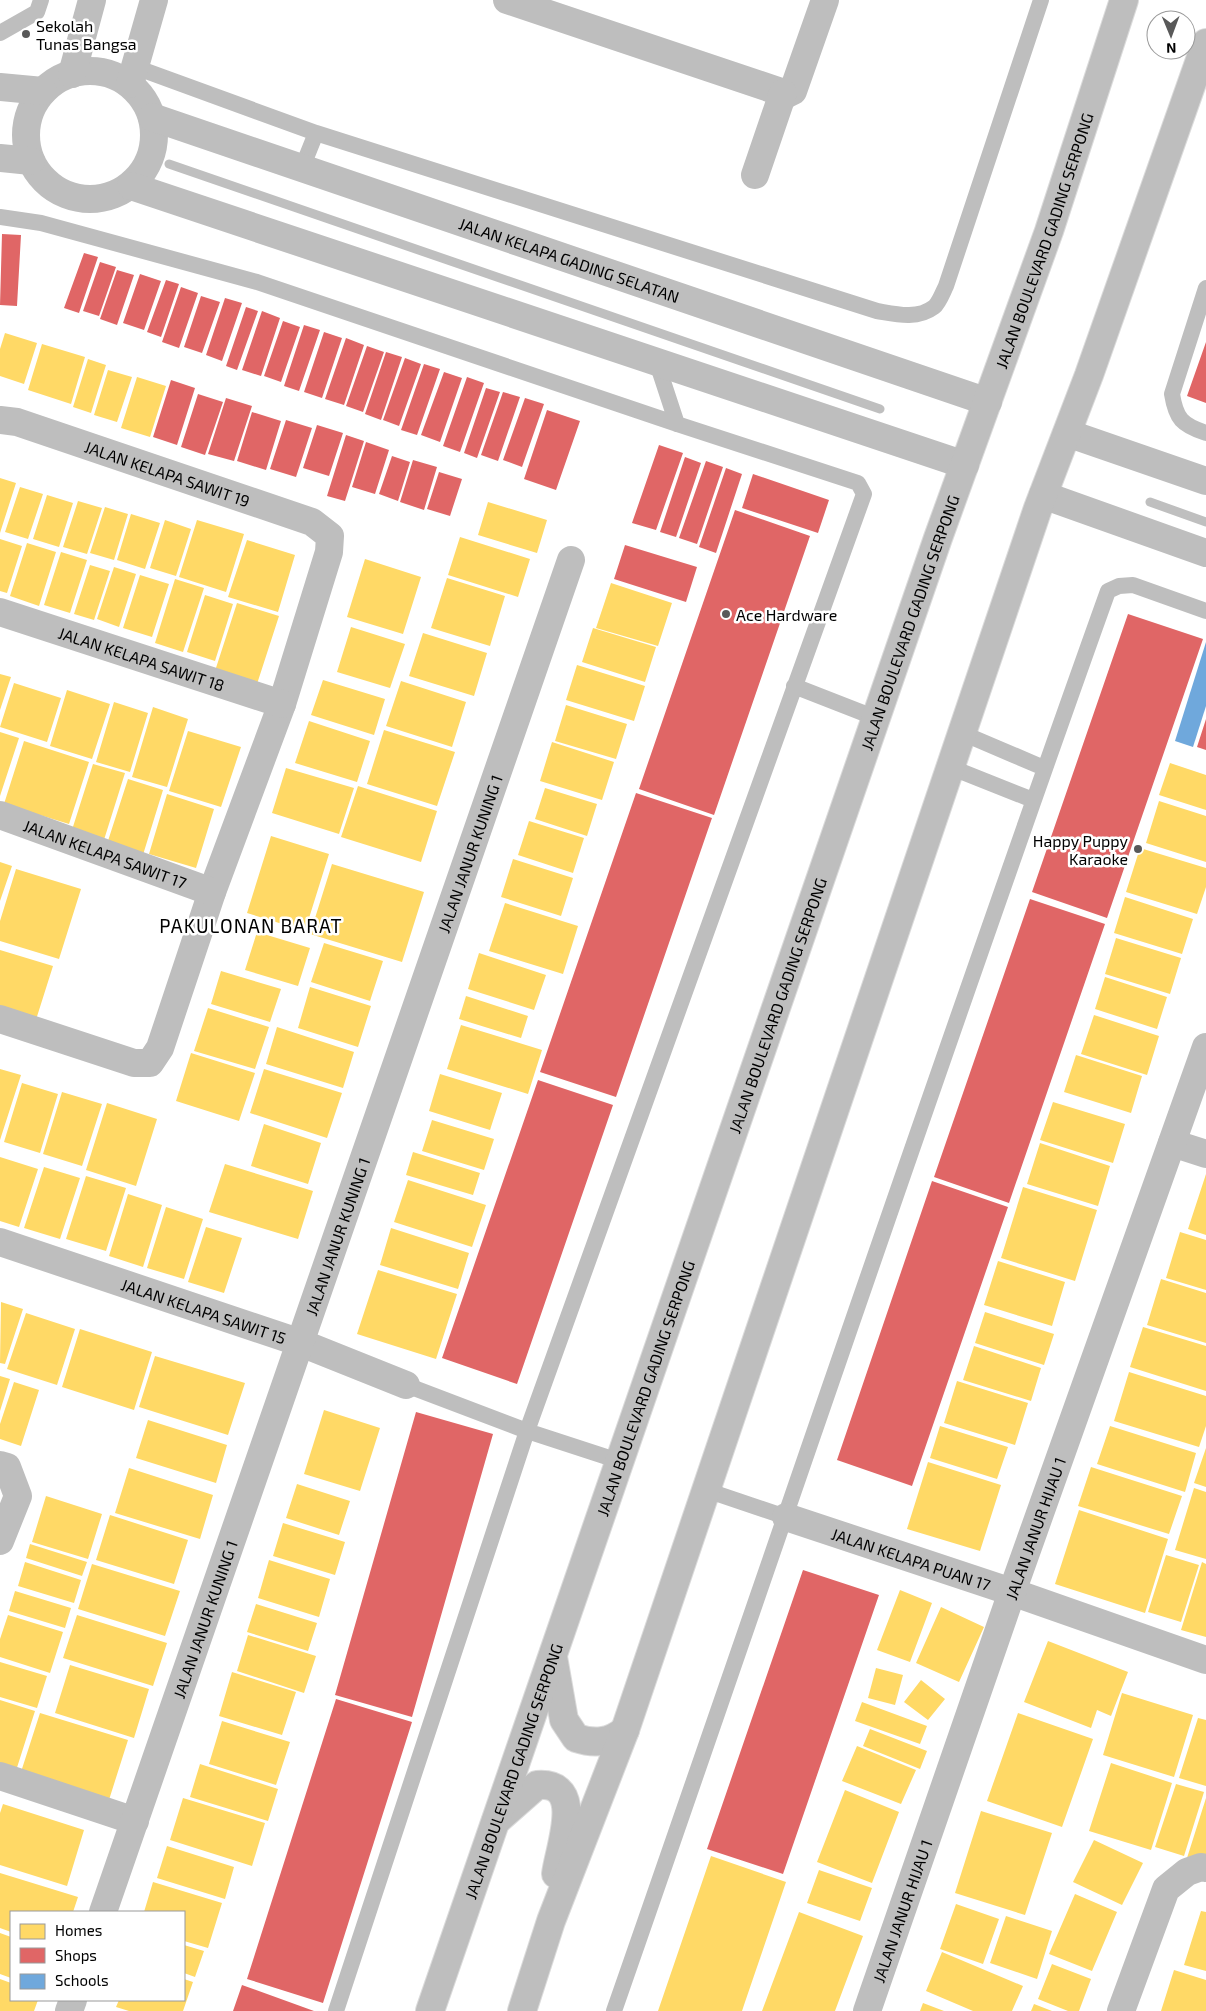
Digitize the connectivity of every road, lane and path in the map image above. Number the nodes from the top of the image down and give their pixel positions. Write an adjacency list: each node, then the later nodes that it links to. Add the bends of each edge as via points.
1 (41, 0): 8 (lane, via 37,12)
2 (92, 0): 10 (street)
3 (154, 0): 11 (street)
4 (507, 0): 14 (street)
5 (825, 0): 14 (street, via 793,91)
6 (1041, 0): 16 (lane, via 946,286 935,306 919,313 902,316 877,311)
7 (1124, 0): 25 (street, JALAN BOULEVARD GADING SERPONG, via 1049,232)
8 (0, 33)
9 (1203, 60): 28 (street)
10 (72, 74): 11 (street, via 92,71); 13 (street)
11 (132, 76): 15 (street); 16 (lane)
12 (0, 87): 13 (street)
13 (43, 91): 18 (street, via 32,106 27,124 26,143)
14 (783, 93): 20 (street)
15 (152, 117): 19 (street, JALAN KELAPA GADING SELATAN); 21 (street, via 155,136 152,155 144,172)
16 (316, 133): 19 (lane)
17 (0, 158): 18 (street)
18 (31, 161): 21 (street, via 42,178 57,191 75,198 95,200)
19 (302, 168): 25 (street, JALAN KELAPA GADING SELATAN)
20 (754, 175)
21 (131, 186): 24 (street)
22 (0, 217): 27 (lane, via 41,222 257,282)
23 (1206, 288): 29 (lane, via 1172,394 1175,412 1187,427)
24 (656, 360): 27 (lane); 30 (street)
25 (988, 402): 30 (street, JALAN BOULEVARD GADING SERPONG)
26 (0, 420): 38 (street, JALAN KELAPA SAWIT 19, via 16,422 312,522 330,536 329,552)
27 (677, 424): 37 (lane, via 858,483 862,488 864,494)
28 (1067, 433): 31 (street); 32 (street)
29 (1206, 433)
30 (965, 466): 39 (street, JALAN BOULEVARD GADING SERPONG)
31 (1206, 481)
32 (1043, 495): 33 (street); 40 (street)
33 (1206, 553)
34 (572, 560): 51 (street, JALAN JANUR KUNING 1)
35 (1206, 611): 42 (lane, via 1133,585 1108,591)
36 (0, 612): 38 (street, JALAN KELAPA SAWIT 18)
37 (794, 686): 39 (lane); 53 (lane)
38 (282, 704): 45 (street)
39 (876, 718): 54 (street, JALAN BOULEVARD GADING SERPONG)
40 (962, 732): 41 (street); 42 (lane)
41 (950, 767): 43 (lane); 56 (street)
42 (1044, 768): 43 (lane)
43 (1033, 800): 57 (lane)
44 (0, 815): 45 (street, JALAN KELAPA SAWIT 17)
45 (212, 892): 46 (street, via 160,1048 150,1063 134,1063)
46 (0, 1019)
47 (1206, 1047): 48 (street, JALAN JANUR HIJAU 1)
48 (1172, 1143): 49 (street); 59 (street, JALAN JANUR HIJAU 1)
49 (1206, 1154)
50 (0, 1242): 51 (street, JALAN KELAPA SAWIT 15)
51 (301, 1343): 52 (street, JALAN KELAPA SAWIT 15); 64 (street, JALAN JANUR KUNING 1)
52 (406, 1385): 53 (lane)
53 (528, 1431): 54 (lane); 69 (lane)
54 (619, 1461): 60 (street, JALAN BOULEVARD GADING SERPONG)
55 (4, 1466): 58 (street, via 18,1496)
56 (706, 1490): 57 (lane); 62 (street)
57 (786, 1517): 59 (street, JALAN KELAPA PUAN 17); 72 (lane)
58 (0, 1541)
59 (1012, 1592): 61 (street, JALAN KELAPA PUAN 17); 73 (street, JALAN JANUR HIJAU 1)
60 (553, 1654): 62 (street, via 564,1720 576,1738 602,1742 615,1738); 65 (street, JALAN BOULEVARD GADING SERPONG)
61 (1206, 1660)
62 (624, 1730): 68 (street)
63 (0, 1776): 64 (street)
64 (135, 1821): 67 (street, JALAN JANUR KUNING 1)
65 (495, 1822): 68 (street, via 537,1786 552,1786 563,1793 567,1807 566,1824 559,1850); 70 (street, JALAN BOULEVARD GADING SERPONG)
66 (1203, 1868): 74 (street, via 1186,1872 1166,1889)
67 (104, 1911)
68 (551, 1921): 71 (street)
69 (336, 2011)
70 (430, 2011)
71 (522, 2011)
72 (614, 2011)
73 (867, 2011)
74 (1121, 2011)

